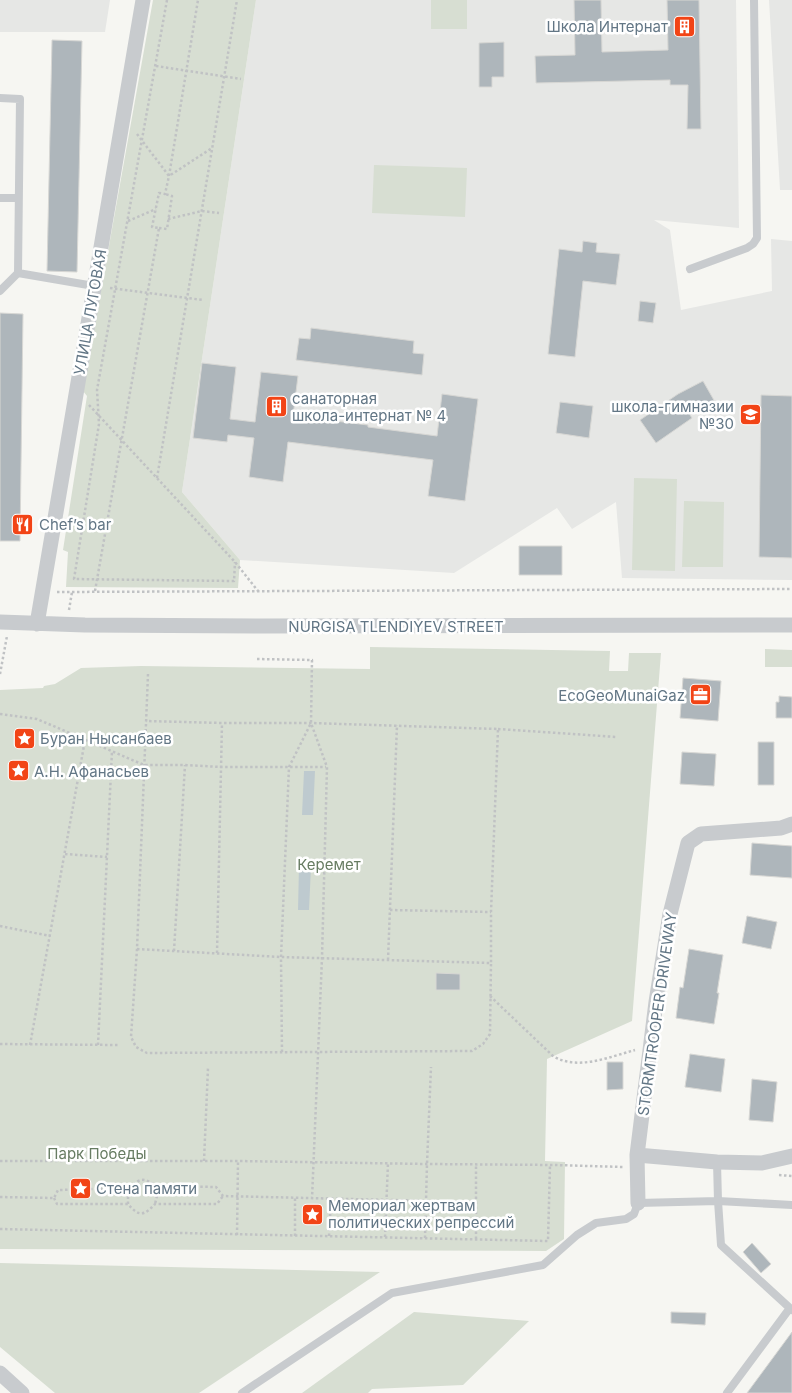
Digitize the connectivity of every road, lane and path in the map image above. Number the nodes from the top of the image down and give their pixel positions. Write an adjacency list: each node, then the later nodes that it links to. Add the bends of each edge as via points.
1 (143, 0): 26 (street, УЛИЦА ЛУГОВАЯ)
2 (167, 0): 6 (path)
3 (198, 0): 7 (path)
4 (237, 0): 8 (path)
5 (754, 0): 24 (lane, via 757,238 747,248)
6 (156, 66): 7 (path); 12 (path)
7 (186, 71): 8 (path); 14 (path)
8 (224, 77): 9 (path); 13 (path)
9 (241, 79)
10 (0, 98): 17 (lane, via 20,99)
11 (134, 131): 12 (path)
12 (142, 141): 14 (path); 22 (path)
13 (213, 147): 14 (path); 19 (path)
14 (169, 176): 15 (path)
15 (165, 194): 18 (path, via 159,194); 21 (path, via 172,196)
16 (0, 198): 17 (lane)
17 (18, 198): 25 (lane)
18 (156, 209): 22 (path); 23 (path, via 152,227)
19 (202, 211): 20 (path); 21 (path); 30 (path)
20 (219, 213)
21 (168, 219): 23 (path, via 166,229)
22 (128, 221): 27 (path)
23 (159, 228): 29 (path)
24 (690, 270)
25 (18, 273): 26 (lane); 28 (lane)
26 (100, 287): 27 (path); 32 (street, УЛИЦА ЛУГОВАЯ)
27 (116, 289): 29 (path); 33 (path, via 97,390)
28 (0, 291)
29 (148, 293): 30 (path); 34 (path)
30 (187, 298): 31 (path); 35 (path)
31 (203, 300)
32 (76, 391): 33 (path); 41 (street, УЛИЦА ЛУГОВАЯ)
33 (99, 415): 34 (path); 37 (path, via 74,580)
34 (121, 439): 35 (path); 37 (path)
35 (157, 478): 36 (path)
36 (235, 562): 37 (path, via 234,581); 40 (path)
37 (97, 580): 39 (path)
38 (792, 589): 40 (path)
39 (95, 591): 40 (path); 41 (path)
40 (258, 591)
41 (42, 592): 43 (street, УЛИЦА ЛУГОВАЯ)
42 (5, 622): 43 (street, NURGISA TLENDIYEV STREET); 46 (path)
43 (37, 624): 44 (street, NURGISA TLENDIYEV STREET)
44 (792, 625)
45 (257, 659): 50 (path, via 312,660)
46 (0, 674)
47 (148, 674): 49 (path)
48 (0, 714): 55 (path, via 37,719)
49 (146, 721): 51 (path); 57 (path)
50 (310, 722): 51 (path); 52 (path); 60 (path); 61 (path)
51 (222, 724): 59 (path)
52 (397, 726): 53 (path); 65 (path)
53 (498, 729): 54 (path); 66 (path)
54 (618, 737)
55 (85, 740): 56 (path); 63 (path)
56 (112, 751): 57 (path); 64 (path)
57 (144, 765): 58 (path); 69 (path)
58 (184, 765): 59 (path); 70 (path)
59 (221, 767): 60 (path); 71 (path)
60 (289, 767): 61 (path); 72 (path)
61 (327, 767): 73 (path)
62 (792, 824): 81 (street, STORMTROOPER DRIVEWAY, via 781,828 701,834 688,843 672,905)
63 (65, 854): 64 (path); 68 (path)
64 (107, 857): 79 (path)
65 (390, 910): 66 (path); 74 (path)
66 (491, 912): 75 (path)
67 (0, 926): 68 (path)
68 (50, 936): 78 (path)
69 (137, 949): 70 (path); 82 (path, via 131,1037 136,1047 147,1053)
70 (174, 951): 71 (path)
71 (218, 953): 72 (path)
72 (281, 957): 73 (path); 82 (path)
73 (322, 958): 74 (path); 83 (path)
74 (388, 960): 75 (path)
75 (491, 963): 76 (path)
76 (490, 996): 81 (path, via 559,1060 572,1063 595,1061); 83 (path, via 490,1034 472,1051)
77 (0, 1044): 78 (path)
78 (30, 1045): 79 (path)
79 (98, 1045): 80 (path)
80 (120, 1045)
81 (651, 1046): 90 (street, STORMTROOPER DRIVEWAY)
82 (282, 1052): 83 (path)
83 (318, 1052): 91 (path)
84 (431, 1067): 94 (path)
85 (208, 1068): 88 (path)
86 (792, 1156): 92 (street, via 762,1163)
87 (0, 1161): 88 (path)
88 (204, 1161): 89 (path)
89 (238, 1161): 91 (path); 101 (path)
90 (637, 1161): 92 (street); 96 (path); 110 (street, STORMTROOPER DRIVEWAY)
91 (315, 1162): 93 (path); 104 (path)
92 (717, 1162): 108 (lane)
93 (388, 1163): 94 (path); 106 (path)
94 (427, 1164): 95 (path); 107 (path)
95 (476, 1164): 96 (path); 109 (path)
96 (550, 1165): 120 (path, via 548,1241)
97 (155, 1186): 98 (path, via 142,1180); 100 (path, via 216,1187); 112 (path)
98 (131, 1188): 102 (path, via 58,1190); 111 (path)
99 (0, 1196): 102 (path)
100 (223, 1196): 101 (path); 112 (path, via 217,1204)
101 (238, 1197): 103 (path); 115 (path)
102 (54, 1198): 111 (path, via 57,1204)
103 (296, 1198): 104 (path); 116 (path)
104 (312, 1198): 105 (path)
105 (331, 1199): 106 (path); 117 (path)
106 (386, 1200): 107 (path); 118 (path)
107 (426, 1201): 109 (path); 119 (path)
108 (718, 1201): 110 (lane); 113 (lane); 121 (lane, via 721,1245)
109 (476, 1202): 120 (path)
110 (638, 1203): 124 (lane, via 630,1217 596,1223 577,1234 543,1265 392,1293)
111 (128, 1204): 112 (path, via 142,1214 148,1213)
112 (155, 1204)
113 (792, 1205)
114 (0, 1228): 115 (path)
115 (237, 1234): 116 (path)
116 (295, 1236): 117 (path)
117 (329, 1236): 118 (path)
118 (385, 1237): 119 (path)
119 (425, 1238): 120 (path)
120 (476, 1239)
121 (791, 1309): 125 (lane)
122 (0, 1373): 123 (street)
123 (22, 1393)
124 (242, 1393)
125 (727, 1393)

